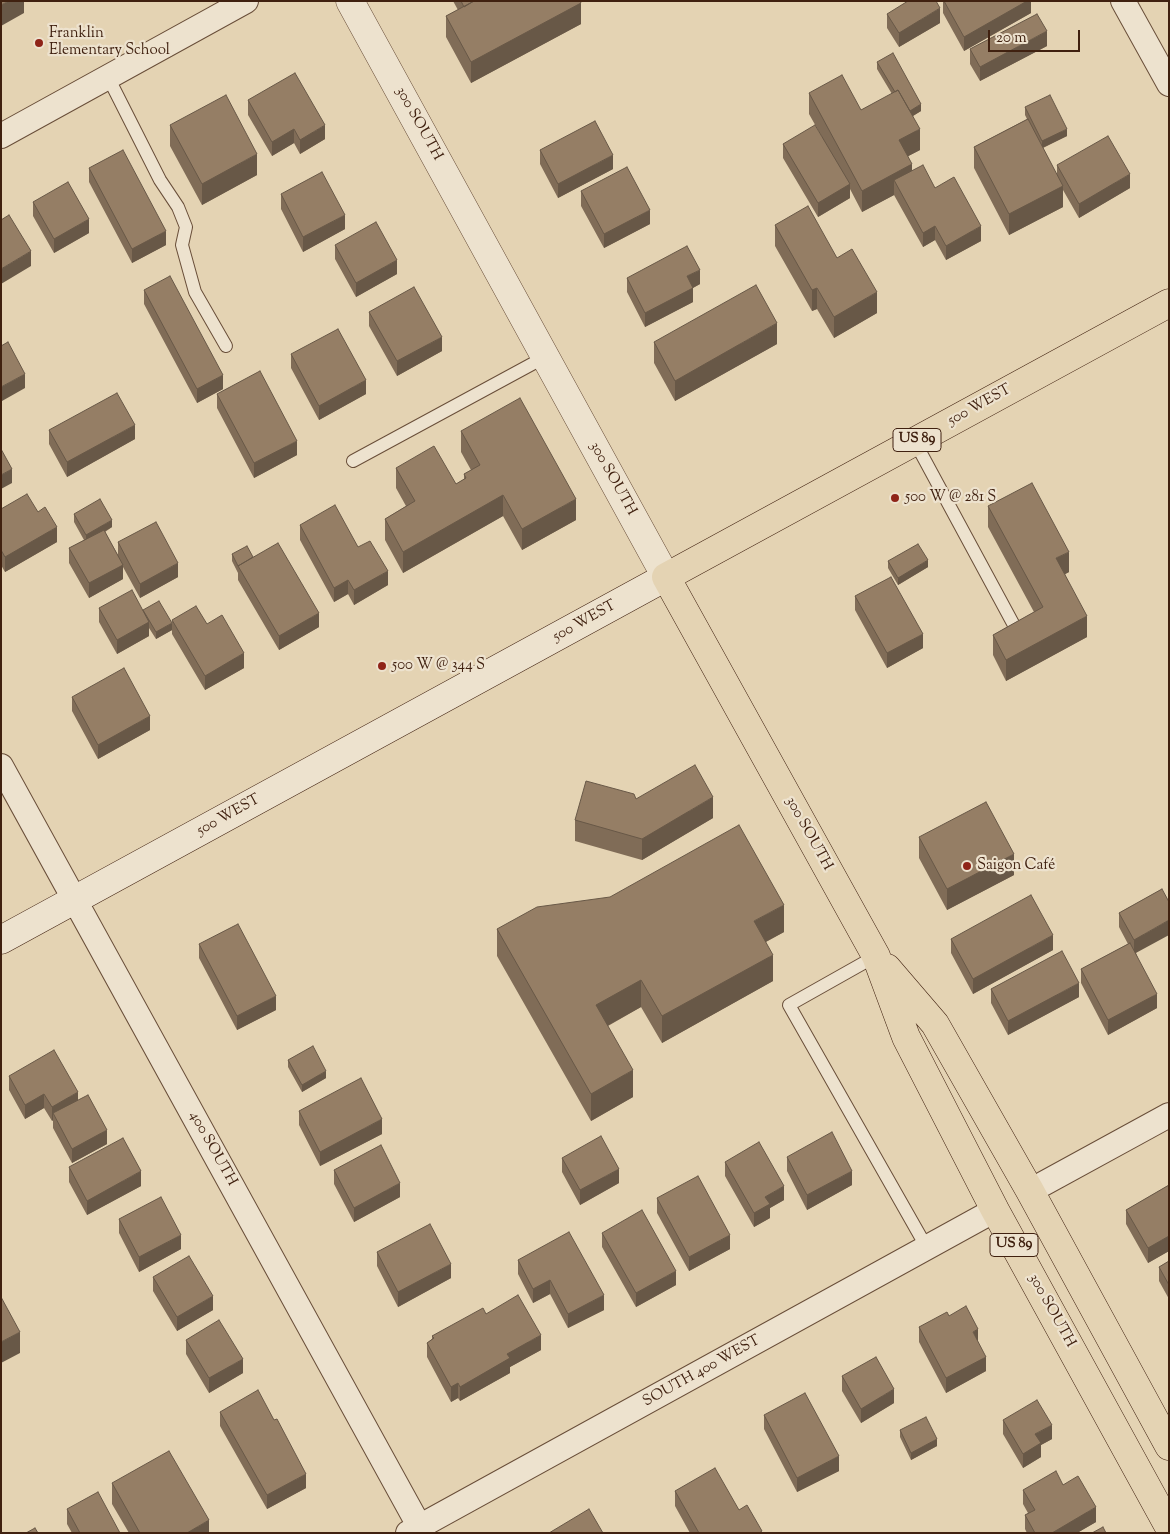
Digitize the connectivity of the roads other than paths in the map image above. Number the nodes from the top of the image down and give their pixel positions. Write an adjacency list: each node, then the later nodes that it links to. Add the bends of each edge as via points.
1 (246, 1): 4 (street)
2 (350, 1): 9 (main road, 300 SOUTH)
3 (1123, 1): 5 (street)
4 (108, 77): 6 (street); 8 (lane, via 160,180 178,207 186,228 182,245 195,292)
5 (1169, 84)
6 (1, 136)
7 (1169, 303): 10 (main road, 500 WEST / US 89)
8 (226, 346)
9 (545, 357): 11 (lane); 12 (main road, 300 SOUTH)
10 (915, 442): 12 (main road, 500 WEST / US 89); 13 (lane)
11 (353, 461)
12 (666, 578): 15 (main road, 500 WEST); 17 (main road, 300 SOUTH / US 89)
13 (1016, 629)
14 (1, 766): 15 (street, 400 SOUTH)
15 (75, 900): 16 (main road, 500 WEST); 24 (street, 400 SOUTH)
16 (1, 940)
17 (876, 956): 19 (main road, 300 SOUTH / US 89, via 936,1024); 20 (main road, 300 SOUTH / US 89, via 906,1037); 21 (lane, via 789,1005)
18 (1169, 1115): 19 (street)
19 (1030, 1191): 22 (main road, 300 SOUTH / US 89)
20 (995, 1210): 21 (street, SOUTH 400 WEST); 23 (main road, 300 SOUTH / US 89)
21 (927, 1248): 24 (street, SOUTH 400 WEST)
22 (1169, 1446)
23 (1169, 1527)
24 (417, 1531)

